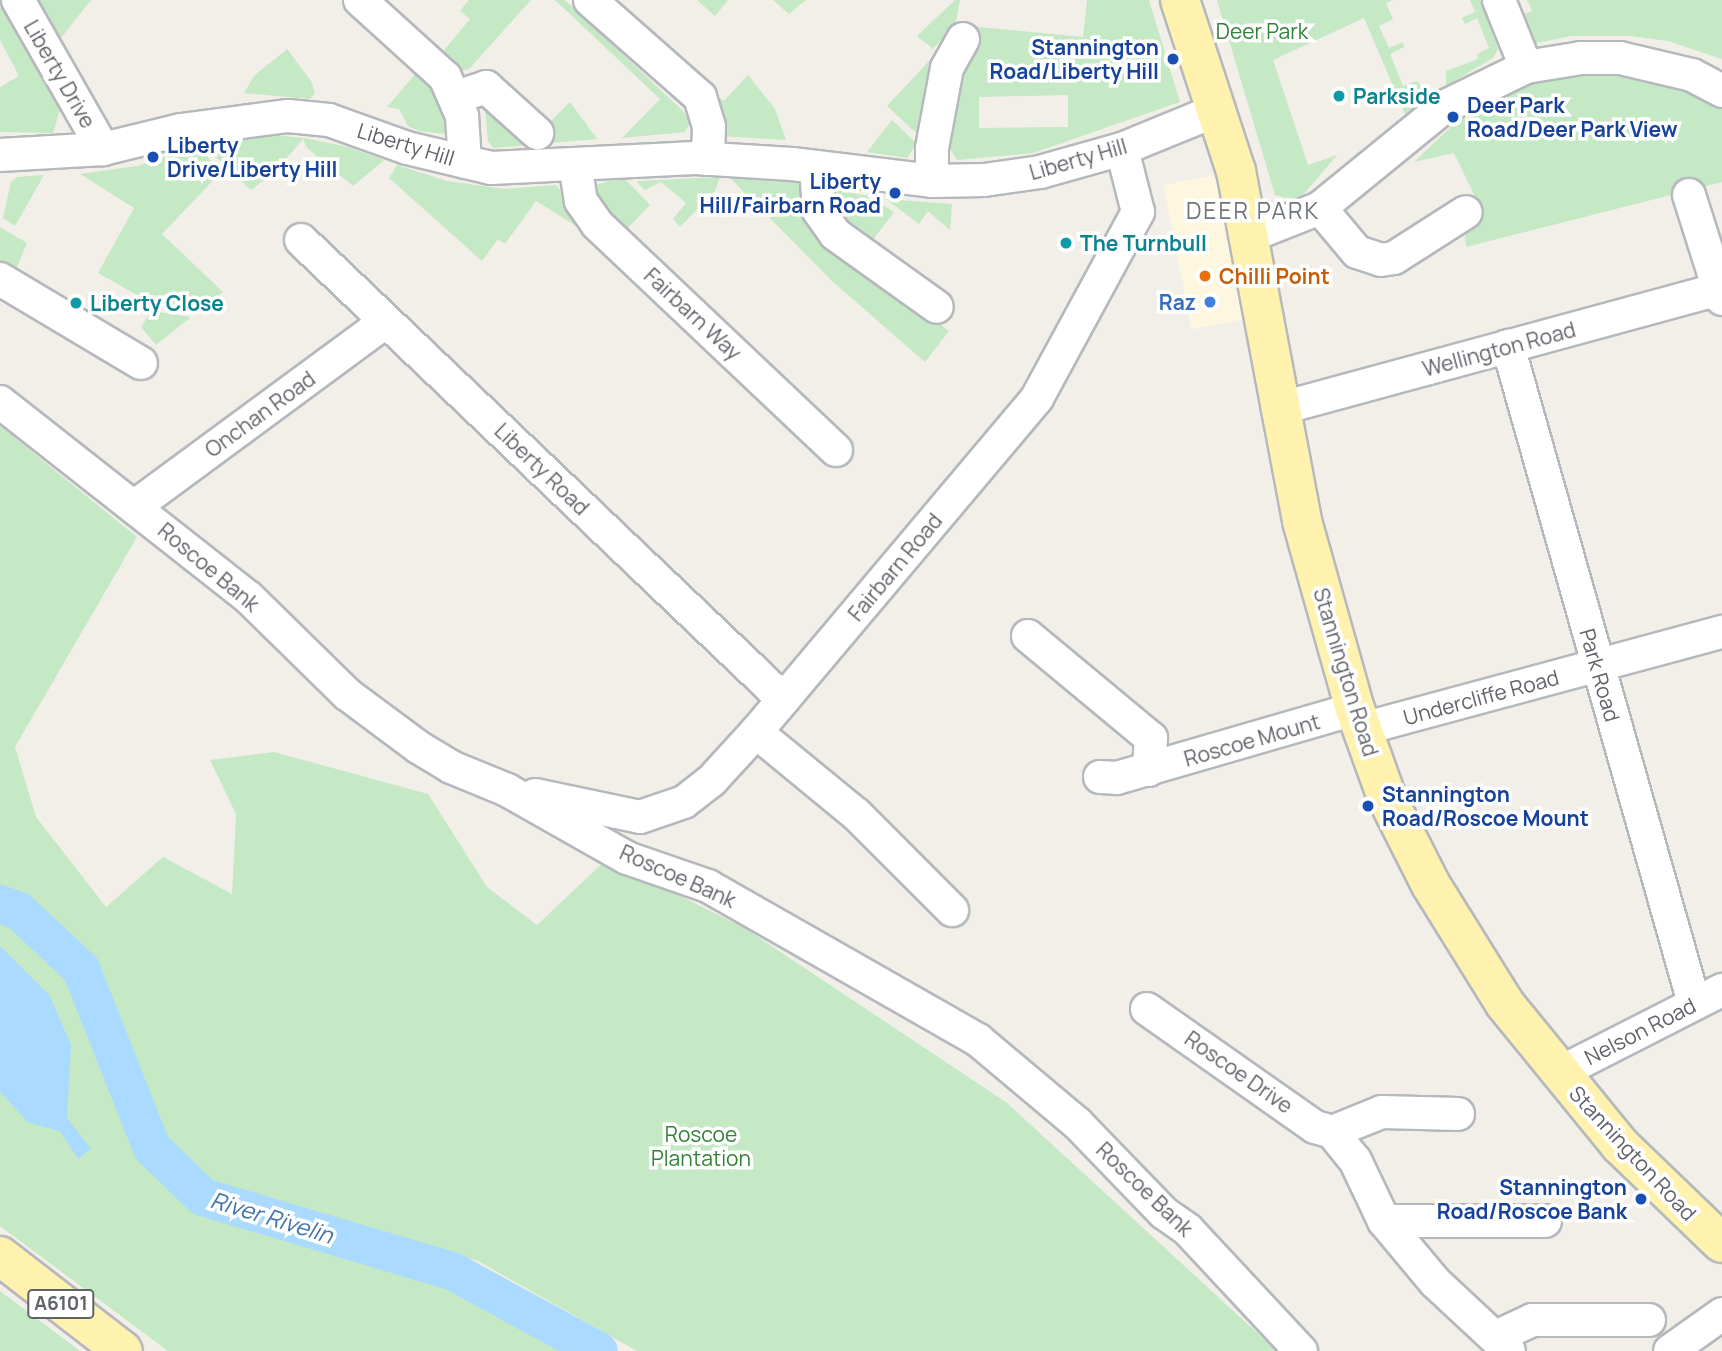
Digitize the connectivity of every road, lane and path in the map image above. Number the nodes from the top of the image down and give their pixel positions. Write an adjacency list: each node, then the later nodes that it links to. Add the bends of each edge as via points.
1 (18, 0): 12 (street, Liberty Drive)
2 (360, 0): 9 (street, via 441,72)
3 (590, 0): 15 (street, via 699,97 709,127)
4 (1180, 0): 10 (main road, Stannington Road)
5 (1499, 0): 7 (street)
6 (963, 39): 19 (street, via 947,68 932,148)
7 (1526, 67): 8 (street, via 1581,58 1620,58 1692,75); 21 (street, via 1444,107)
8 (1722, 91)
9 (456, 97): 11 (street, via 486,87); 16 (street)
10 (1217, 110): 13 (street, Liberty Hill); 23 (main road, Stannington Road)
11 (537, 133)
12 (103, 149): 14 (street, Liberty Hill); 16 (street, Liberty Hill, via 181,130 288,116 329,120 407,148)
13 (1122, 149): 19 (street, Liberty Hill, via 1040,173); 38 (street, Fairbarn Road, via 1138,212 1037,398)
14 (0, 155)
15 (708, 159): 17 (street, Liberty Hill); 18 (street, Liberty Hill)
16 (465, 162): 17 (street, Liberty Hill, via 513,169)
17 (575, 164): 33 (street, Fairbarn Way, via 581,201 597,224)
18 (816, 167): 19 (street, Liberty Hill); 27 (street, via 819,211 835,234)
19 (932, 181)
20 (1689, 195): 26 (street)
21 (1320, 208): 22 (street, via 1357,252 1381,260 1394,258); 23 (street)
22 (1466, 212)
23 (1249, 236): 32 (main road, Stannington Road, via 1266,310)
24 (301, 240): 28 (street, Liberty Road)
25 (0, 279): 30 (street)
26 (1721, 294): 29 (street, Wellington Road)
27 (937, 307)
28 (386, 321): 34 (street, Onchan Road); 38 (street, Liberty Road)
29 (1508, 346): 32 (street, Wellington Road); 37 (street, Park Road)
30 (141, 363)
31 (0, 402): 34 (street, Roscoe Bank)
32 (1278, 409): 39 (main road, Stannington Road, via 1302,521)
33 (836, 450)
34 (134, 507): 43 (street, Roscoe Bank, via 248,597 346,694 383,723 451,767)
35 (1722, 632): 37 (street, Undercliffe Road)
36 (1028, 636): 41 (street, Roscoe Mount, via 1151,738)
37 (1598, 666): 39 (street, Undercliffe Road); 45 (street, Park Road)
38 (783, 699): 40 (street, Fairbarn Road)
39 (1358, 719): 41 (street, Roscoe Mount); 47 (main road, Stannington Road, via 1387,798 1431,885 1505,1004)
40 (756, 732): 43 (street, Fairbarn Road, via 712,780 684,802 640,817); 44 (street, via 856,814)
41 (1149, 770): 42 (street, Roscoe Mount)
42 (1100, 777)
43 (507, 790): 58 (street, Roscoe Bank, via 627,858 708,886 978,1040 1077,1123 1197,1240)
44 (952, 910)
45 (1708, 997): 47 (street, Nelson Road)
46 (1147, 1009): 49 (street, Roscoe Drive, via 1315,1127)
47 (1559, 1073): 52 (main road, Stannington Road, via 1620,1145)
48 (1458, 1114): 49 (street, via 1382,1112)
49 (1332, 1132): 50 (street, Roscoe Drive, via 1355,1160)
50 (1384, 1221): 51 (street); 56 (street, Roscoe Drive, via 1435,1282)
51 (1545, 1221)
52 (1722, 1243)
53 (0, 1256): 57 (main road, A6101)
54 (1722, 1314): 59 (street)
55 (1649, 1320): 56 (street, Roscoe Drive, via 1532,1320)
56 (1503, 1344)
57 (123, 1351)
58 (1301, 1351)
59 (1670, 1351)

